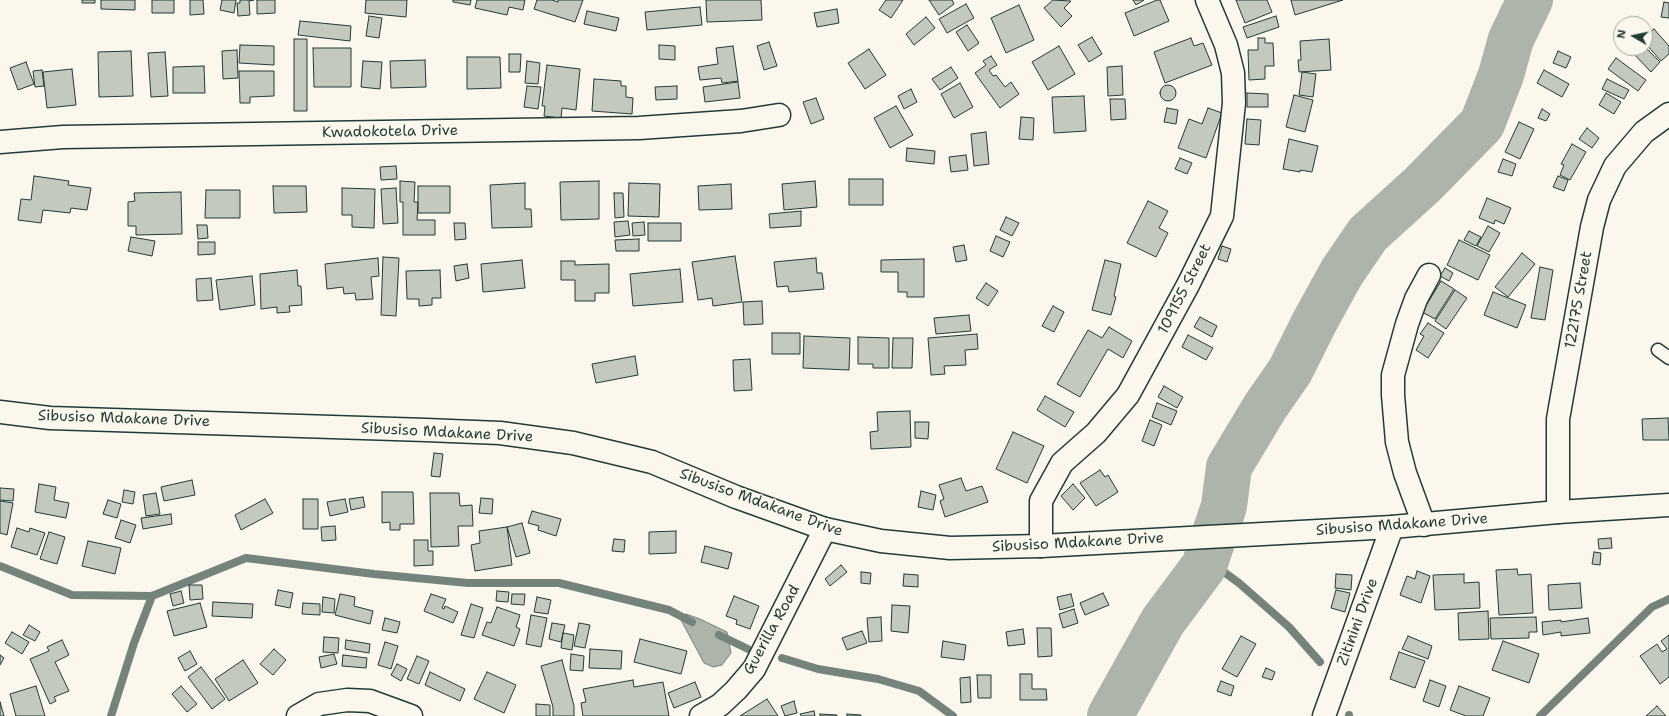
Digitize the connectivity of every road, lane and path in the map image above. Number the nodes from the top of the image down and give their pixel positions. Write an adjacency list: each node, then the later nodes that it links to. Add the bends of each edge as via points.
1 (1207, 0): 14 (street, 109155 Street, via 1226,45 1233,73 1234,104 1222,216 1128,395 1096,433 1062,463 1042,501)
2 (1669, 114): 10 (street, 122175 Street, via 1644,132 1615,166 1599,200 1558,419)
3 (779, 115): 4 (street, Kwadokotela Drive, via 741,121 640,128 63,137)
4 (0, 142)
5 (1429, 275): 11 (street, via 1416,299 1407,324 1393,375 1397,442)
6 (1658, 350): 7 (lane)
7 (1669, 358)
8 (0, 412): 13 (street, Sibusiso Mdakane Drive, via 50,418 493,433 573,443 652,462 736,497)
9 (1669, 506): 10 (street, Sibusiso Mdakane Drive)
10 (1558, 512): 11 (street, Sibusiso Mdakane Drive)
11 (1424, 525): 12 (street, Sibusiso Mdakane Drive)
12 (1392, 527): 14 (street, Sibusiso Mdakane Drive); 18 (street, Zitinini Drive)
13 (825, 529): 14 (street, Sibusiso Mdakane Drive, via 881,541 950,548); 17 (street, Guerilla Road, via 754,669 720,705)
14 (1041, 546)
15 (298, 716): 16 (street, via 319,704 347,700 370,701)
16 (411, 716)
17 (701, 716)
18 (1324, 716)

